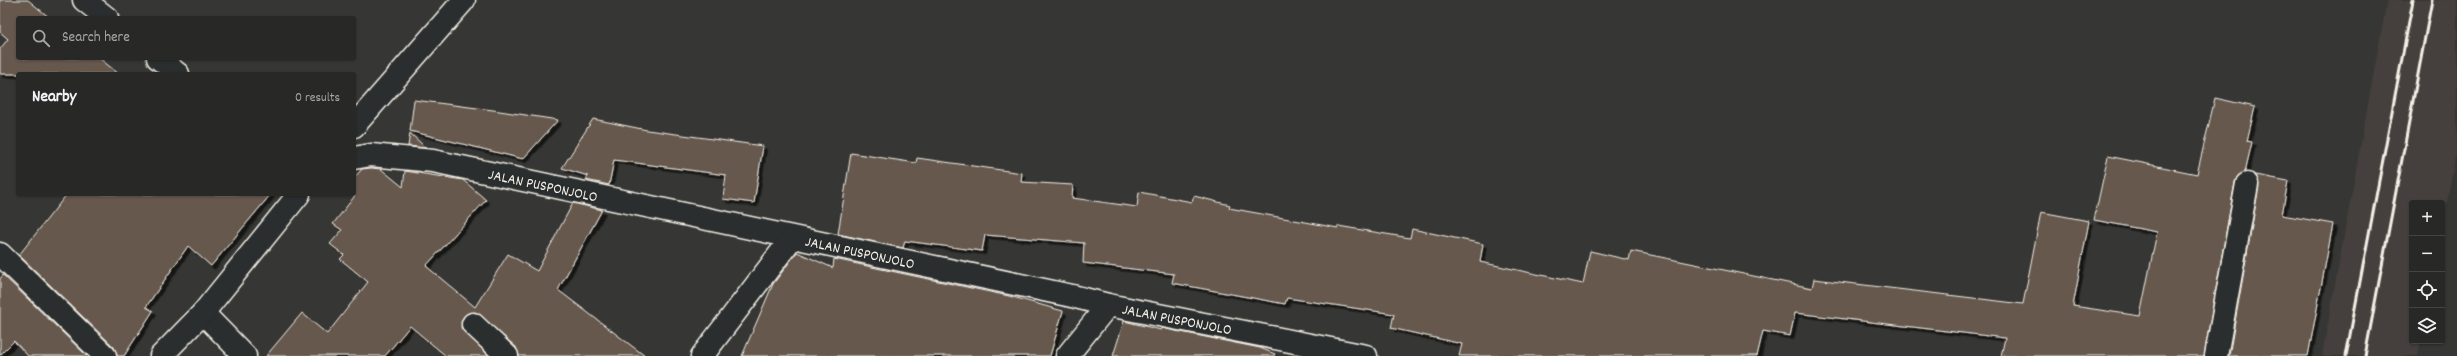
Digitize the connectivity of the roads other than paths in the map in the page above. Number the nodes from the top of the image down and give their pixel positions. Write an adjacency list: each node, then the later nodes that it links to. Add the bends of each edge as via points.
1 (84, 0): 3 (street)
2 (464, 0): 6 (street)
3 (104, 16)
4 (160, 60): 5 (street)
5 (176, 72)
6 (356, 124)
7 (356, 158): 10 (street, JALAN PUSPONJOLO, via 371,155 433,161)
8 (2247, 184): 22 (street)
9 (297, 196): 13 (street)
10 (792, 238): 12 (street, JALAN PUSPONJOLO); 19 (street)
11 (0, 254): 15 (street)
12 (1108, 305): 20 (street); 21 (street, JALAN PUSPONJOLO)
13 (203, 313): 16 (street); 17 (street)
14 (473, 324): 18 (street)
15 (105, 356)
16 (161, 356)
17 (245, 356)
18 (507, 356)
19 (702, 356)
20 (1067, 356)
21 (1366, 356)
22 (2216, 356)

